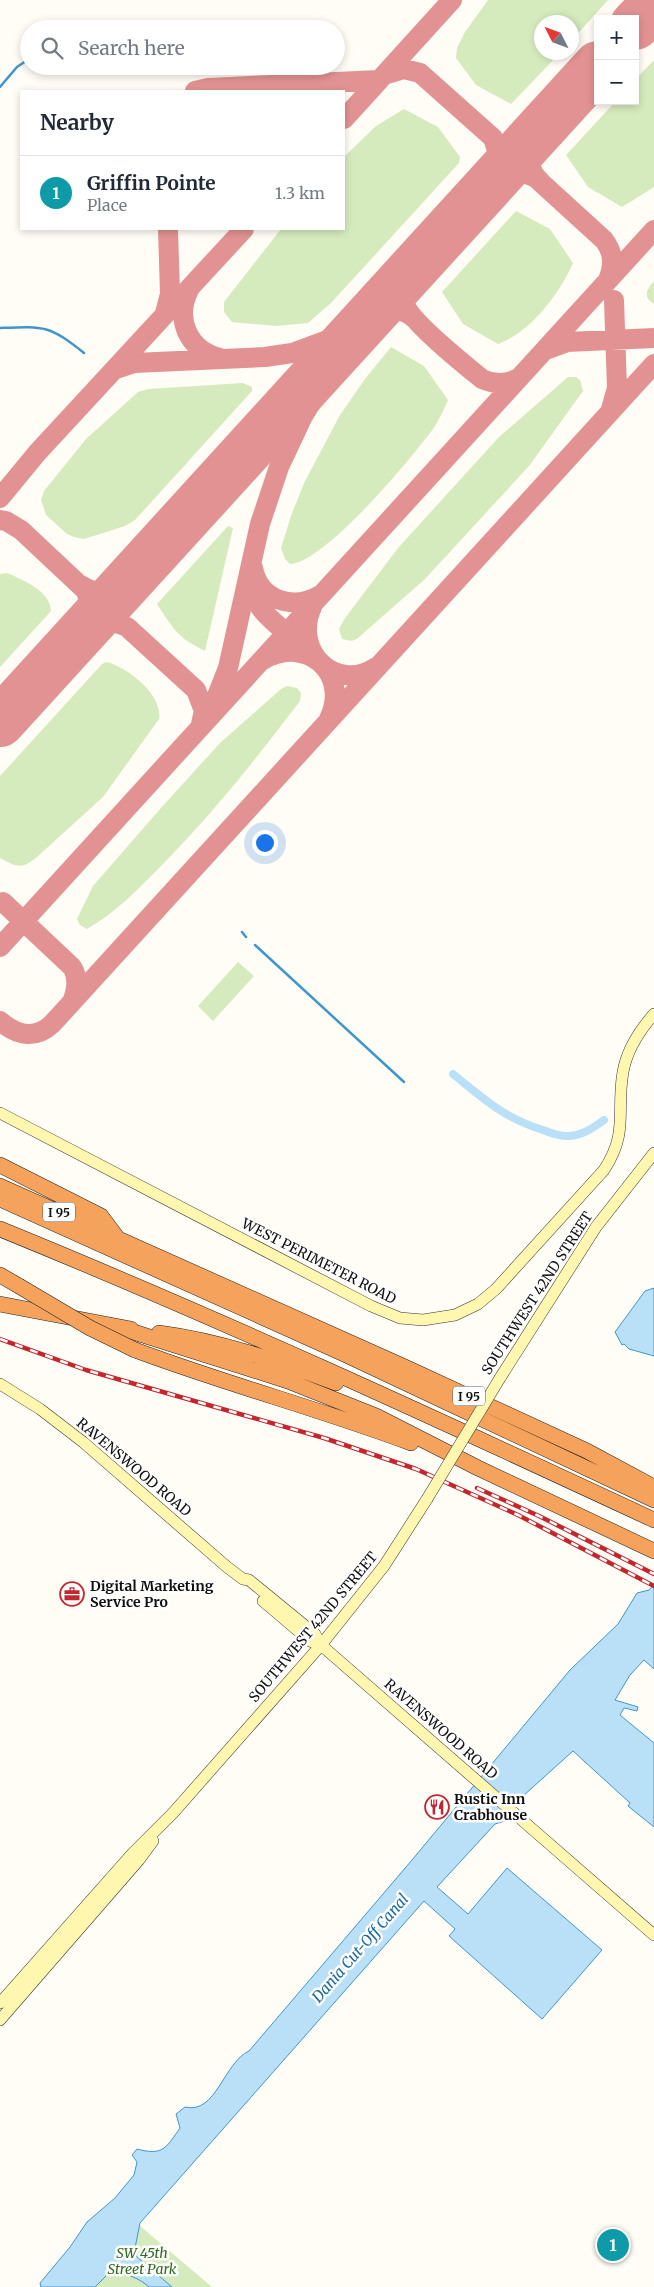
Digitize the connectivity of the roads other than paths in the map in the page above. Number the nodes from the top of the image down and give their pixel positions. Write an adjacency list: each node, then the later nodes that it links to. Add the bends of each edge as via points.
1 (654, 1014): 2 (street, WEST PERIMETER ROAD, via 639,1032 629,1052 622,1080 620,1130 604,1170 490,1294 462,1312 432,1320 400,1318 362,1301)
2 (0, 1113)
3 (654, 1153): 21 (street, SOUTHWEST 42ND STREET, bridge, via 620,1194 573,1261 384,1566)
4 (0, 1165): 9 (highway, via 101,1216)
5 (0, 1186): 9 (highway, I 95)
6 (0, 1199): 17 (highway, via 344,1354)
7 (0, 1222): 18 (highway, via 214,1312)
8 (0, 1229): 14 (highway, I 95)
9 (119, 1239): 16 (highway, I 95, via 405,1366 587,1451)
10 (0, 1275): 15 (highway, bridge, via 90,1328 135,1350 372,1428)
11 (0, 1304): 12 (highway)
12 (121, 1328): 14 (highway, via 222,1345); 15 (highway, via 327,1396 376,1416)
13 (0, 1384): 21 (street, RAVENSWOOD ROAD, via 83,1442 243,1579 249,1580 315,1634)
14 (422, 1411): 19 (highway, I 95)
15 (478, 1468): 20 (highway)
16 (654, 1487)
17 (654, 1500)
18 (654, 1512)
19 (654, 1520)
20 (654, 1551)
21 (321, 1645): 22 (street, SOUTHWEST 42ND STREET); 23 (street, RAVENSWOOD ROAD)
22 (173, 1813): 24 (street, SOUTHWEST 42ND STREET, via 132,1854); 25 (street, SOUTHWEST 42ND STREET, via 139,1860)
23 (654, 1935)
24 (0, 2003)
25 (0, 2020)

